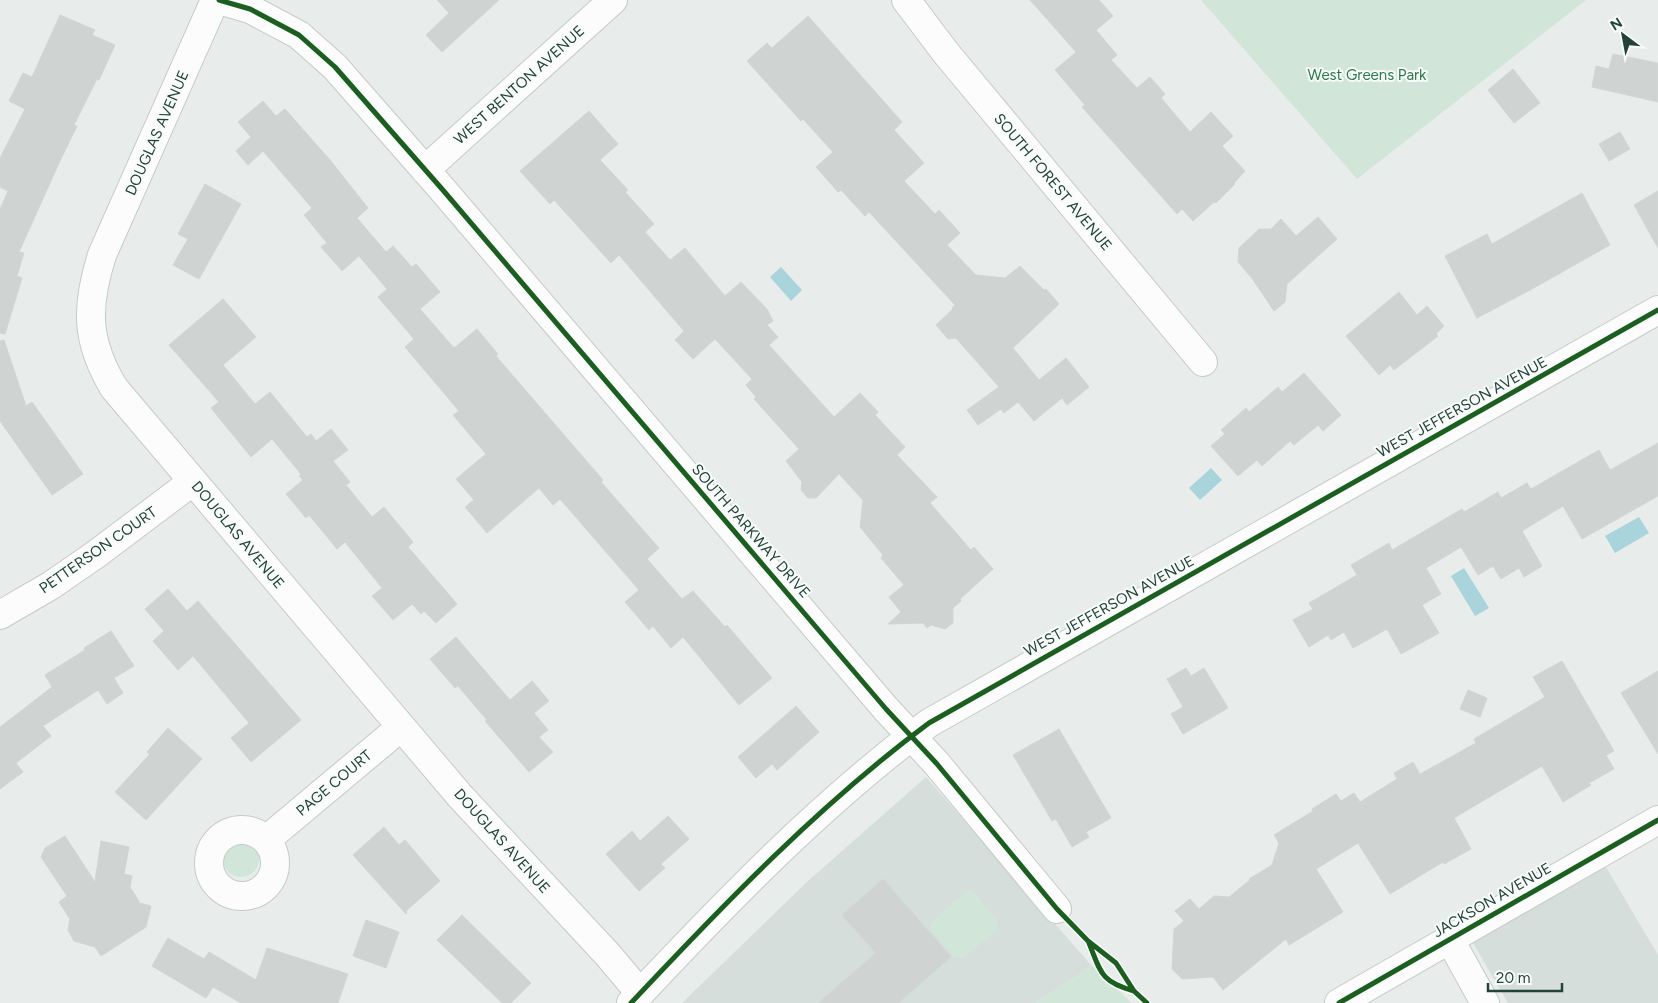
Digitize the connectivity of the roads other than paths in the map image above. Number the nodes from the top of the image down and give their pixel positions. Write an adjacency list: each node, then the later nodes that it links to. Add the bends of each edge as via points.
1 (215, 0): 8 (street, DOUGLAS AVENUE, via 102,255 90,300 90,327 96,353 106,374)
2 (219, 0): 5 (street, SOUTH PARKWAY DRIVE, via 250,9 299,36 335,67)
3 (613, 0): 5 (street, WEST BENTON AVENUE)
4 (906, 0): 7 (street, SOUTH FOREST AVENUE, via 946,53)
5 (425, 170): 11 (street, SOUTH PARKWAY DRIVE)
6 (1658, 310): 11 (street, WEST JEFFERSON AVENUE, via 948,711)
7 (1204, 362)
8 (192, 482): 9 (street, PETTERSON COURT, via 50,586); 10 (street, DOUGLAS AVENUE)
9 (0, 615)
10 (401, 727): 13 (street, PAGE COURT); 16 (street, DOUGLAS AVENUE, via 460,796 608,955)
11 (912, 736): 14 (street, SOUTH PARKWAY DRIVE); 16 (street, WEST JEFFERSON AVENUE, via 801,832)
12 (1658, 820): 15 (street, JACKSON AVENUE)
13 (266, 840)
14 (1057, 910)
15 (1450, 940): 17 (street, JACKSON AVENUE); 18 (street)
16 (636, 998)
17 (1339, 1003)
18 (1485, 1003)

